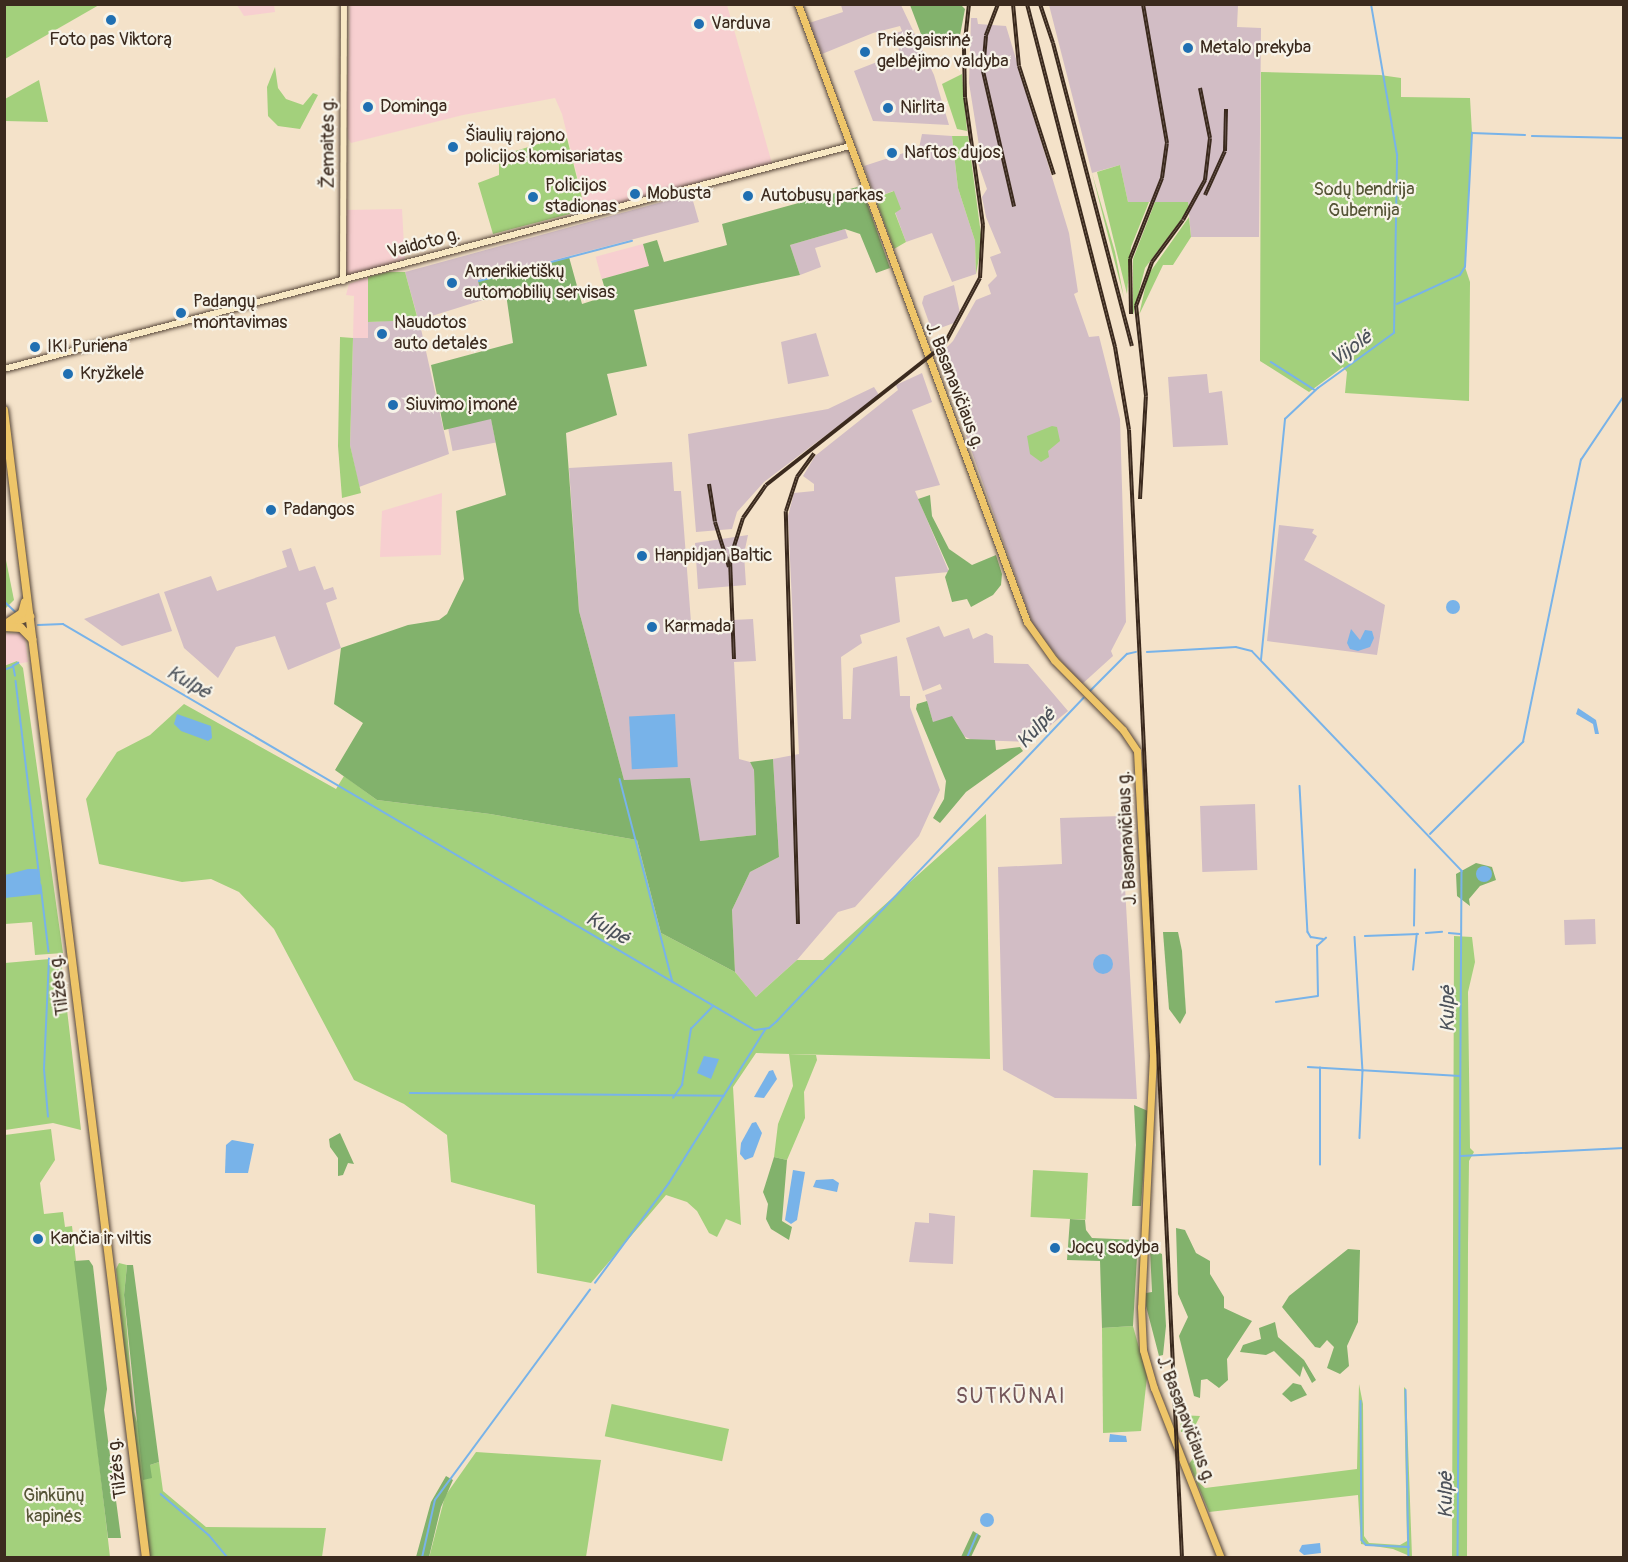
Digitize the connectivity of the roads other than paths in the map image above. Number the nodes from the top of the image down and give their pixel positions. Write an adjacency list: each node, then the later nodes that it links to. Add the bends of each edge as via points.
1 (344, 4): 4 (main road, Žemaitės g.)
2 (798, 4): 3 (main road, J. Basanavičiaus g.)
3 (850, 146): 4 (main road, Vaidoto g.); 12 (main road, J. Basanavičiaus g., via 1027,622 1054,660 1124,730 1137,751 1153,1055 1141,1307 1143,1350 1154,1389)
4 (343, 281): 5 (main road, Vaidoto g.)
5 (4, 369)
6 (4, 410): 7 (highway, Tilžės g.)
7 (27, 596): 8 (highway, Tilžės g.); 9 (highway, via 22,613)
8 (30, 616): 9 (main road); 10 (highway, Tilžės g.)
9 (4, 626): 10 (highway, via 21,628)
10 (33, 640): 11 (highway, Tilžės g.)
11 (146, 1557)
12 (1221, 1557)

